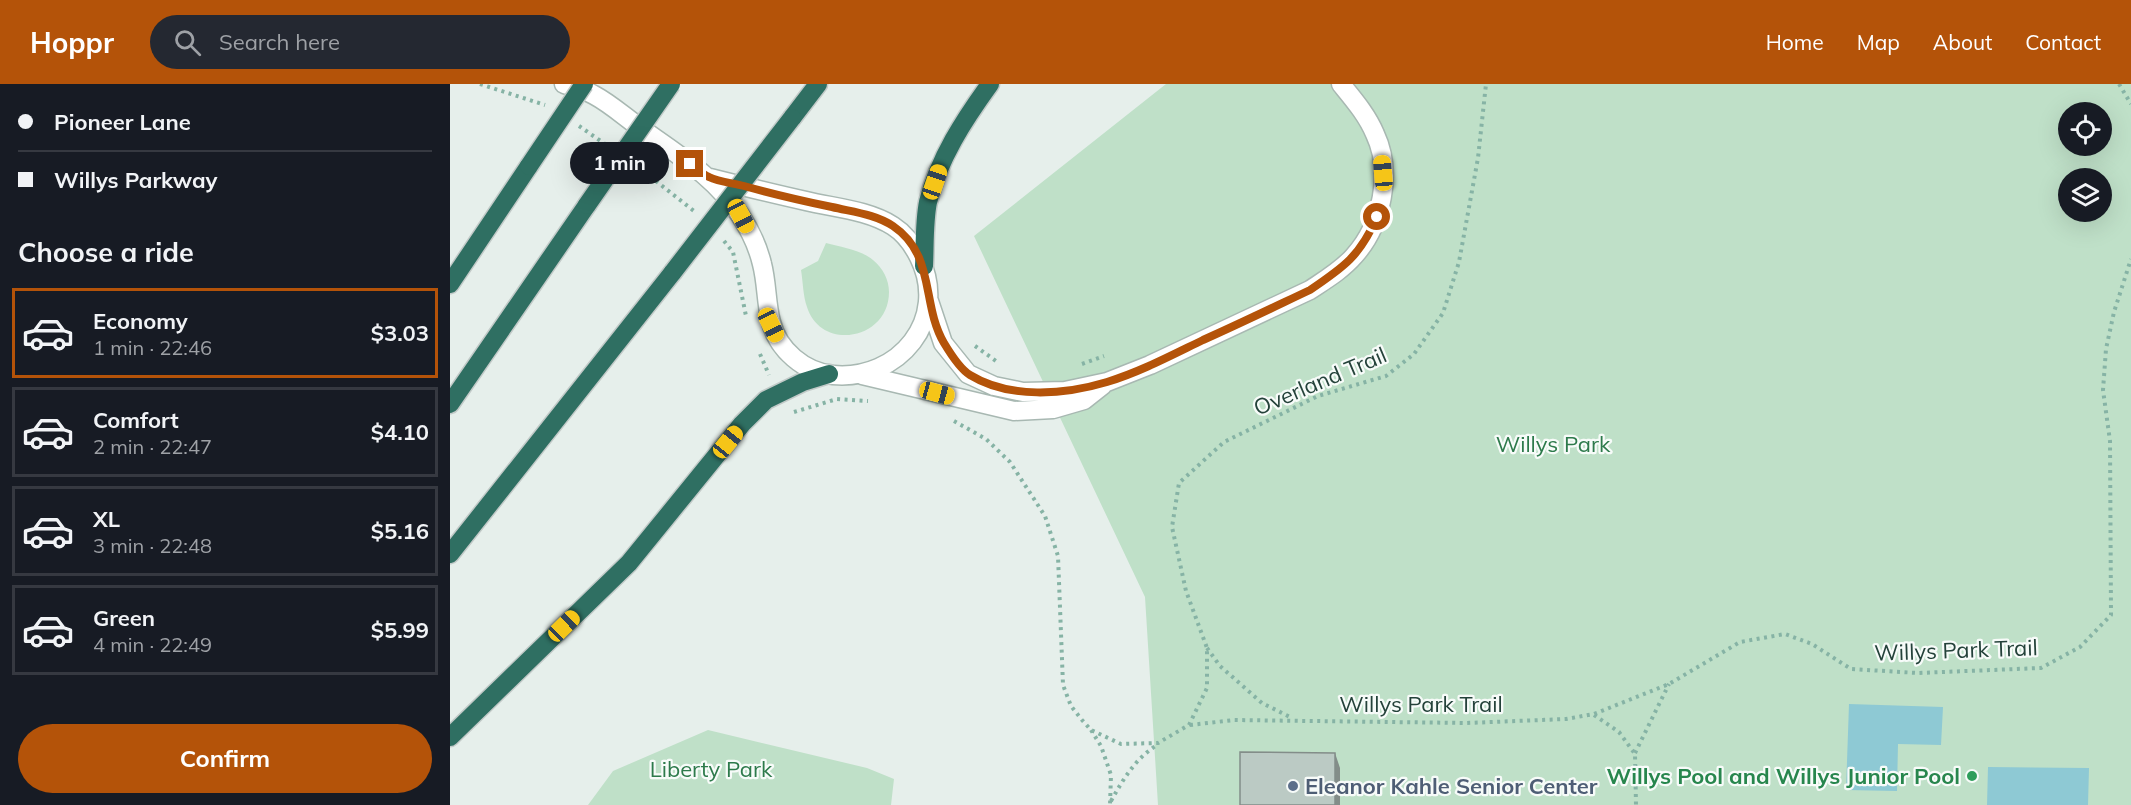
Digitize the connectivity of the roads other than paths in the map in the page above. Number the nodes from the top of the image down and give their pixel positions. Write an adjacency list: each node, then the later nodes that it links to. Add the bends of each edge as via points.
1 (564, 84): 6 (street)
2 (671, 84): 14 (highway, bridge)
3 (818, 84): 15 (highway, bridge)
4 (990, 84): 8 (highway, via 966,116 942,161 928,203)
5 (1341, 84): 13 (street, via 1364,113 1382,156 1382,193 1368,239 1332,276 1310,290)
6 (588, 87): 7 (street); 9 (highway, bridge)
7 (710, 178): 8 (street, via 881,219 906,237); 11 (street, via 741,216 753,238 766,285 771,325 778,339 799,362)
8 (924, 266): 10 (street)
9 (450, 284)
10 (928, 298): 12 (street, via 921,327 904,352 892,362); 13 (street, via 938,330 968,374 994,386 1023,392 1065,391)
11 (829, 374): 12 (street); 16 (highway, via 766,400 629,563)
12 (861, 374): 13 (street, via 1014,411 1053,409 1084,400)
13 (1107, 382)
14 (450, 404)
15 (450, 554)
16 (450, 737)

